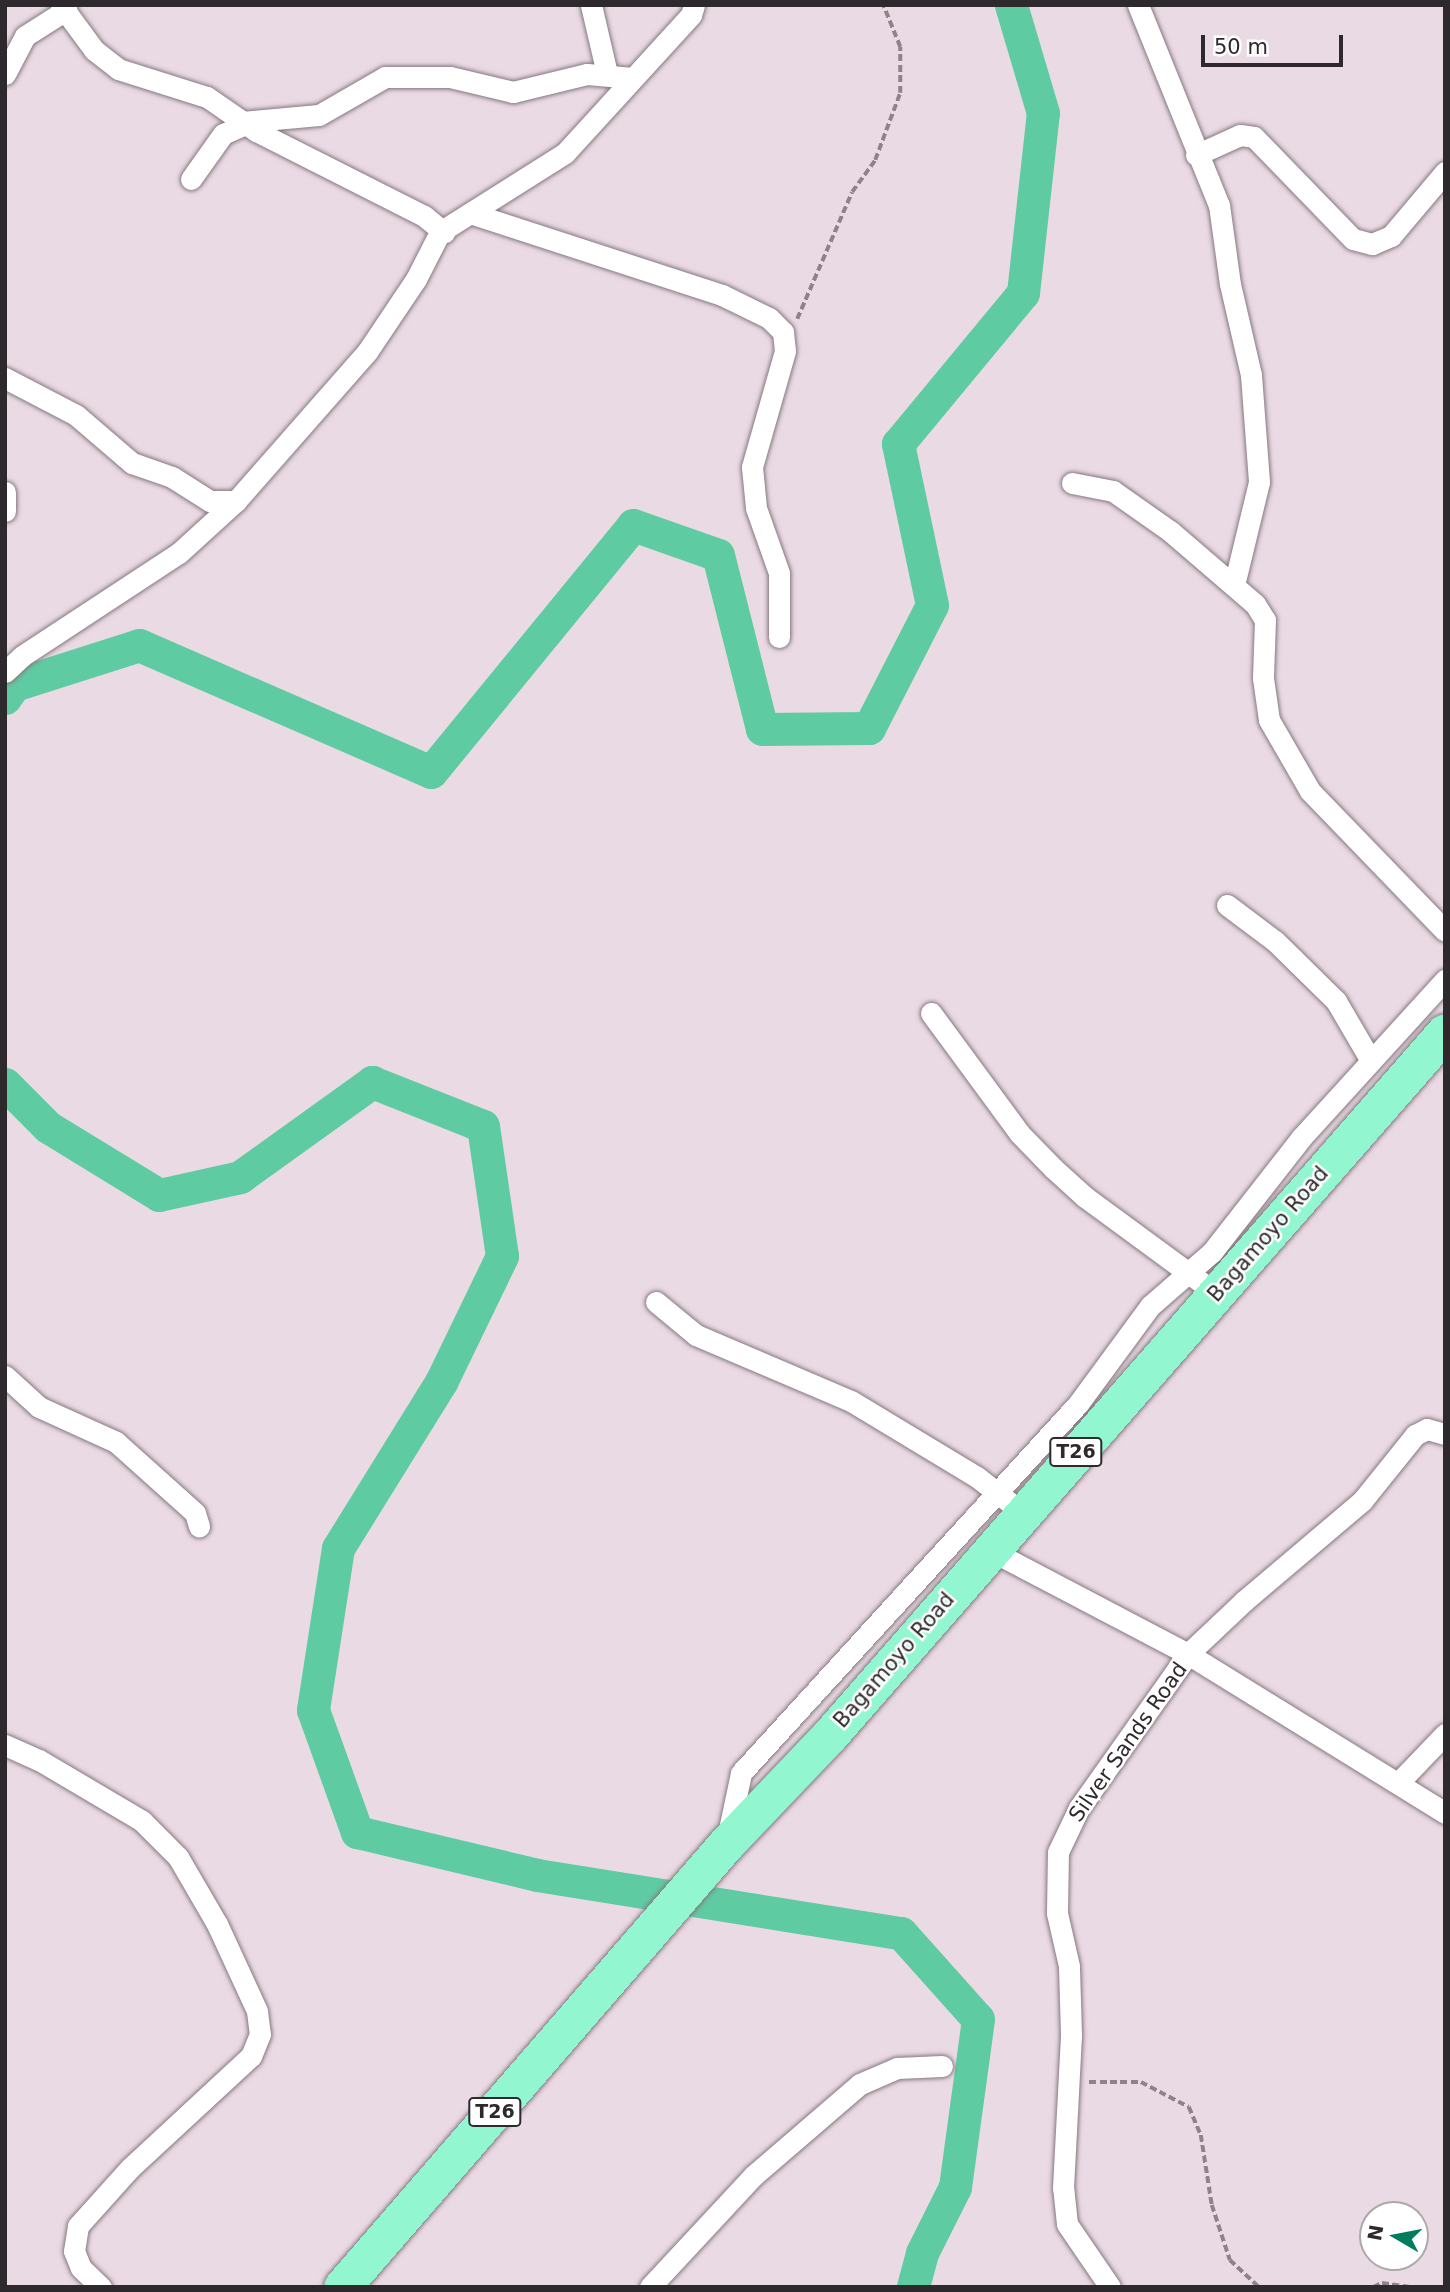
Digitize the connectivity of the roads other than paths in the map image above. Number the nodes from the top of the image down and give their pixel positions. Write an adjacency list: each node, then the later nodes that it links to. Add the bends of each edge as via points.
1 (591, 5): 6 (street)
2 (694, 5): 7 (street)
3 (1139, 5): 9 (street)
4 (64, 8): 5 (street, via 25,36); 8 (street, via 94,50 118,69 207,97)
5 (5, 74)
6 (607, 74): 7 (street); 8 (street, via 572,77 525,92 450,77 385,77 319,115)
7 (633, 78): 12 (street, via 565,153)
8 (244, 123): 11 (street, via 223,134); 13 (street, via 424,216)
9 (1196, 155): 10 (street, via 1240,135 1254,137 1362,243 1391,236); 19 (street, via 1219,205 1259,437 1259,482)
10 (1443, 176)
11 (191, 179)
12 (470, 213): 13 (street); 20 (street, via 722,295 769,318 787,340 752,467 756,508 779,573)
13 (444, 232): 17 (street, via 367,352)
14 (5, 378): 17 (street, via 76,415 132,463 172,477 210,501)
15 (1072, 484): 19 (street, via 1113,491)
16 (5, 492): 18 (street)
17 (236, 501): 21 (street, via 178,553)
18 (5, 511)
19 (1234, 585): 23 (street, via 1263,615 1269,720 1310,791)
20 (779, 637)
21 (5, 672)
22 (1227, 905): 27 (street, via 1275,941 1336,1001)
23 (1445, 931)
24 (1445, 980): 27 (street)
25 (931, 1013): 28 (street, via 1019,1133 1053,1168)
26 (1445, 1032): 28 (highway, Bagamoyo Road / T26)
27 (1371, 1061): 28 (street, via 1301,1138)
28 (1203, 1284): 32 (highway, Bagamoyo Road / T26)
29 (656, 1302): 32 (street, via 696,1335 850,1401)
30 (5, 1376): 33 (street, via 39,1407 116,1442 195,1513)
31 (1445, 1434): 35 (street, Silver Sands Road, via 1427,1429 1415,1435 1362,1501)
32 (1010, 1502): 34 (highway, Bagamoyo Road / T26); 40 (street, via 741,1773)
33 (200, 1526)
34 (990, 1550): 35 (street); 40 (highway, Bagamoyo Road / T26, via 829,1736)
35 (1188, 1654): 38 (street); 45 (street, Silver Sands Road, via 1079,1808 1058,1852 1057,1913 1069,1966 1070,2082 1063,2188 1067,2224)
36 (1445, 1734): 38 (street)
37 (5, 1745): 42 (street, via 40,1760 142,1821 178,1857 217,1924 257,2011 260,2034 251,2056 130,2168 78,2227 74,2251 81,2268)
38 (1400, 1781): 39 (street)
39 (1445, 1813)
40 (716, 1857): 43 (highway, Bagamoyo Road / T26)
41 (942, 2066): 44 (street, via 897,2068 860,2084 753,2176)
42 (101, 2287)
43 (342, 2287)
44 (650, 2287)
45 (1110, 2287)

